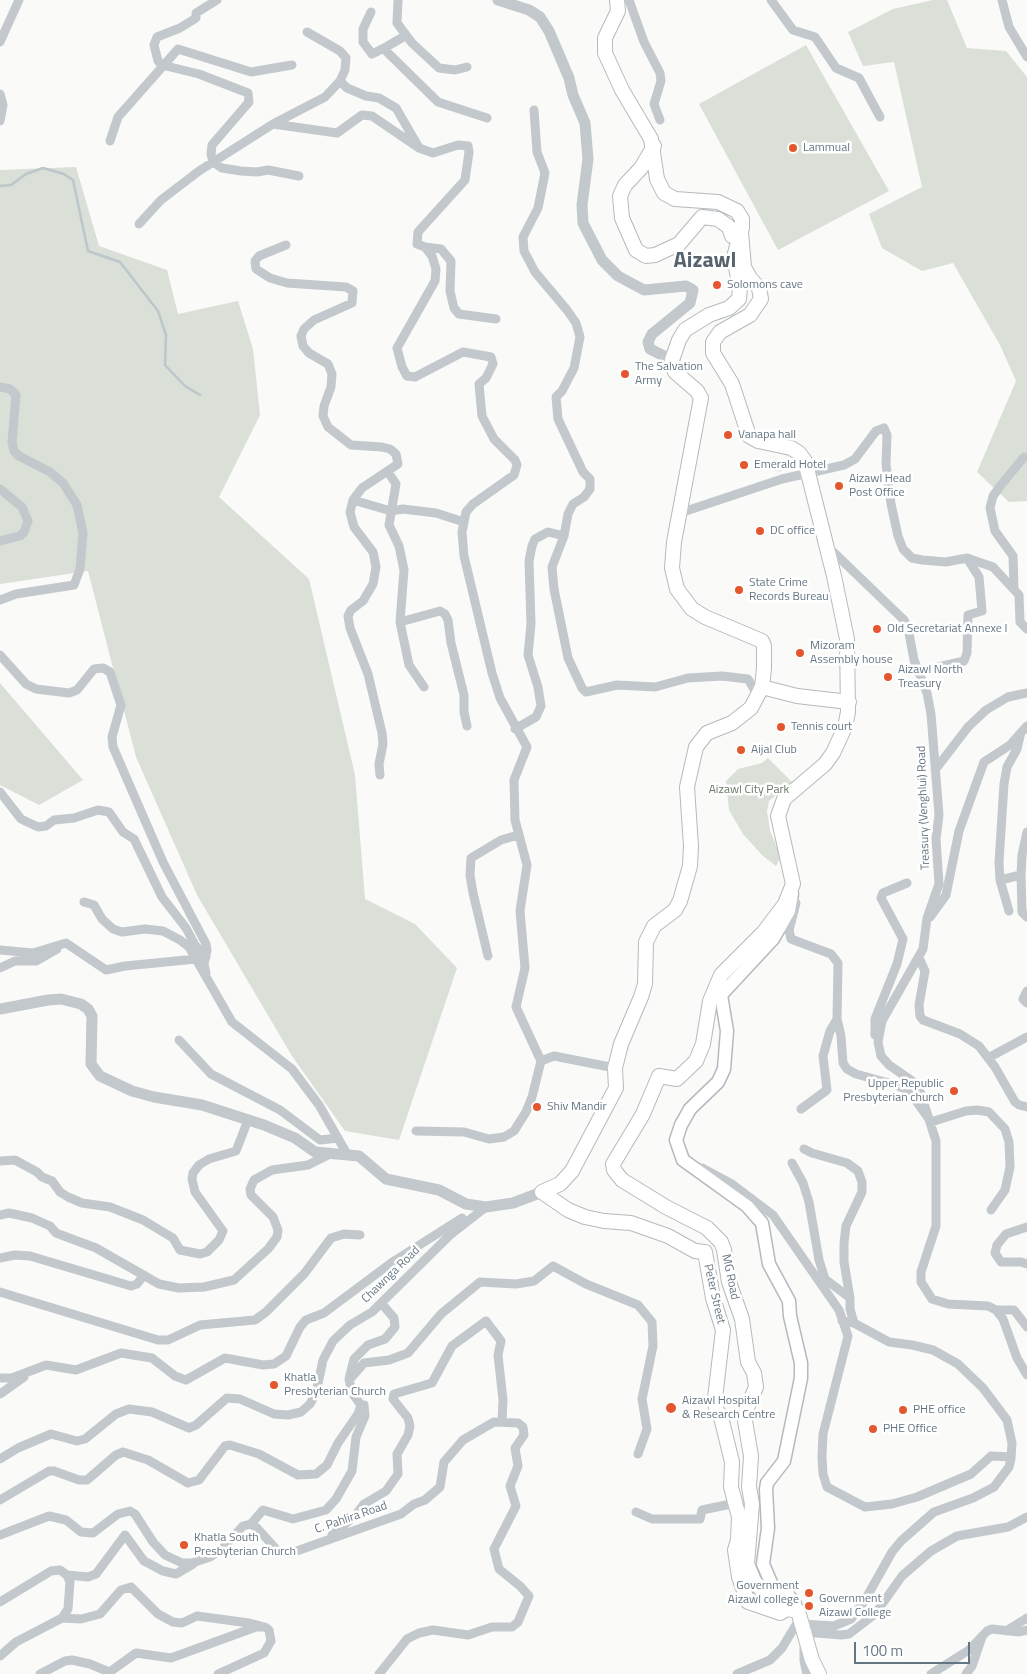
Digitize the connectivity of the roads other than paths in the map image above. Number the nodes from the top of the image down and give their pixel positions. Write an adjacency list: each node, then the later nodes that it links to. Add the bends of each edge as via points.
1 (19, 0): 12 (street)
2 (217, 0): 15 (street, via 180,28 157,37 155,50)
3 (398, 0): 11 (street, via 397,23)
4 (498, 0): 36 (street, via 540,17 569,78 585,123 588,159 583,223 602,260 618,276 644,290 686,286 693,290 690,303 652,334 648,342 650,349)
5 (617, 0): 27 (main road, via 618,11 605,38 605,53)
6 (629, 0): 23 (street, via 660,74 654,104)
7 (771, 0): 21 (street, via 792,29 815,36 836,68 859,78)
8 (1002, 0): 14 (street, via 1009,27)
9 (371, 12): 13 (street, via 363,29 363,42 372,54)
10 (308, 32): 18 (street, via 346,58)
11 (405, 36): 13 (street); 17 (street, via 439,68 455,70)
12 (0, 42)
13 (386, 47): 22 (street, via 387,52 438,102)
14 (1027, 57)
15 (162, 65): 16 (street, via 178,49 251,72); 26 (street, via 118,117); 29 (street, via 199,74 248,93 249,102 212,146)
16 (292, 65)
17 (467, 67)
18 (340, 81): 25 (street, via 325,97); 28 (street, via 347,88 379,98 396,108)
19 (0, 94): 24 (street, via 3,105)
20 (534, 110): 46 (street, via 537,152 545,173 538,208 522,237 524,251 535,272 576,323 580,337 574,368 556,397 558,419 583,472 590,479 590,489 570,509)
21 (880, 117)
22 (488, 118)
23 (660, 120)
24 (0, 121)
25 (273, 124): 28 (street, via 337,133 362,115 372,116); 29 (street)
26 (110, 141)
27 (654, 146): 32 (main road, via 657,178 664,193 675,199 718,202 729,206 740,215); 32 (main road, via 620,196 622,218 636,250 646,256 655,255 678,244 702,217 718,218 729,227 732,236)
28 (419, 148): 34 (street, via 434,153 464,144 469,152 465,180 418,232 417,244)
29 (213, 162): 30 (street, via 222,168 241,172 268,170); 31 (street, via 178,186)
30 (299, 176)
31 (139, 224)
32 (742, 232): 36 (main road, via 734,257 739,299 729,308 709,315 685,330); 40 (main road, via 744,266 759,288 761,299 750,315 716,337 714,359 732,384 749,436 795,450 802,456)
33 (286, 245): 39 (street, via 259,256 255,261 256,269 287,283 346,287 353,292 352,303 314,320 301,336 303,346 328,364 332,374 323,416 328,427 350,445 390,449 396,454 398,464)
34 (425, 247): 35 (street, via 441,248 451,262 450,291 454,308 460,314); 45 (street, via 436,269 435,281 397,348 402,367 407,376 416,377 463,352 491,357 493,364 479,384 482,416 494,439 517,465 514,475 473,504 466,512)
35 (496, 319)
36 (672, 360): 44 (main road, via 675,372 701,398)
37 (0, 387): 51 (street, via 10,389 16,395 14,451 64,483 80,512 83,532 74,586 16,594)
38 (1024, 457): 50 (street, via 993,496 990,508 995,531 1013,556)
39 (388, 472): 42 (street, via 362,488); 43 (street, via 396,484)
40 (808, 473): 44 (street); 48 (main road); 49 (street, via 850,462 876,431 884,428 891,504 903,549 912,558 922,560 946,562)
41 (0, 489): 47 (street, via 22,507 28,522 20,536)
42 (353, 500): 43 (street); 65 (street, via 350,512 354,527 373,552 376,567 373,584 363,601 348,616 368,674 382,733)
43 (391, 511): 45 (street, via 403,509 436,513); 52 (street, via 389,526 400,546 404,570)
44 (680, 513): 57 (main road, via 672,559 677,589 698,613 762,641 765,653)
45 (464, 522): 62 (street, via 464,556 492,673)
46 (564, 536): 57 (street, via 552,567 554,589 566,652 584,691 617,685 655,686 688,678 731,677 748,679); 62 (street, via 548,532 535,539 532,546 528,582 532,624 528,655 541,706 536,717)
47 (0, 540)
48 (824, 543): 55 (street, Treasury (Venghlui) Road, via 904,620); 59 (main road, via 847,639)
49 (967, 558): 50 (street, via 992,567); 55 (street, via 979,577 982,611 968,615 964,661)
50 (1014, 588): 53 (street, via 1019,595 1020,622)
51 (0, 600)
52 (400, 622): 56 (street, via 409,665); 60 (street, via 440,611 445,614 464,695)
53 (1027, 629)
54 (0, 655): 80 (street, via 26,684 36,689 69,693 77,690 94,669 103,668 110,672 121,705 112,736 113,747 163,862 206,944)
55 (917, 672): 64 (street, Treasury (Venghlui) Road, via 930,702)
56 (424, 687)
57 (760, 691): 59 (main road); 92 (main road, via 742,718 707,733 696,747 687,787 691,846 685,886 675,910 650,932 642,997 621,1044)
58 (1027, 693): 64 (street, via 1008,697 986,710 968,727)
59 (849, 702): 72 (main road, via 845,728 833,753 825,764 784,799 778,816)
60 (467, 726)
61 (1027, 726): 63 (street)
62 (515, 729): 68 (street, via 527,747 514,780)
63 (1020, 736): 70 (street, via 1004,778); 76 (street, via 984,762 959,831 946,895)
64 (936, 770): 76 (street, Treasury (Venghlui) Road, via 939,884)
65 (380, 775)
66 (0, 792): 80 (street, via 21,818 38,827 54,820 107,810 123,832 134,839 162,897 186,928)
67 (1027, 832): 69 (street)
68 (518, 835): 79 (street, via 501,840 470,858 473,893); 91 (street, via 527,865 520,912 525,968 516,1007)
69 (1021, 875): 70 (street); 75 (street, via 1022,912)
70 (1000, 880): 74 (street)
71 (907, 883): 89 (street, via 883,893 881,898 903,939 897,964 875,1019)
72 (794, 884): 86 (street, via 796,904 790,935 795,941 831,954 836,959 839,972); 100 (main road, via 789,911 782,926 721,995 727,1031 724,1069 718,1082 690,1109 681,1124 676,1140); 144 (main road, MG Road, via 763,933 721,975 710,1001 704,1044 696,1061 677,1079 659,1076 643,1114 614,1159 614,1170 622,1180 707,1228 724,1250 729,1282 744,1328 748,1362 756,1381 756,1392 747,1408 745,1420 751,1456 749,1488 752,1504 747,1564 754,1581 765,1594 791,1603)
73 (84, 902): 80 (street, via 94,905 113,930 163,931 180,940)
74 (1009, 911)
75 (1027, 918)
76 (927, 922): 81 (street, Treasury (Venghlui) Road)
77 (66, 943): 78 (street, via 33,953); 80 (street, via 106,970); 82 (street, via 36,961 15,961)
78 (0, 950)
79 (488, 956)
80 (201, 958): 98 (street, via 232,1022 287,1063 319,1105)
81 (919, 958): 89 (street, via 882,1022); 90 (street, via 925,971 920,1016 927,1023 972,1040)
82 (0, 968)
83 (1027, 991): 84 (street, via 1023,999)
84 (1027, 1003)
85 (0, 1009): 95 (street, via 61,999 81,1004 92,1016 90,1064 100,1076 132,1091 202,1105)
86 (837, 1019): 94 (street, via 830,1031 824,1056 827,1090); 96 (street, via 842,1036 843,1063 847,1069 909,1092)
87 (1027, 1037): 90 (street)
88 (179, 1040): 98 (street, via 211,1074 280,1110 320,1140)
89 (878, 1042): 96 (street, via 889,1065 918,1085)
90 (988, 1058): 93 (street, via 1015,1102)
91 (541, 1061): 92 (street, via 554,1056); 97 (street, via 532,1097 514,1131 504,1137)
92 (615, 1068): 105 (main road, via 616,1088 572,1170 560,1184)
93 (1027, 1107)
94 (801, 1109)
95 (248, 1120): 101 (street, via 281,1132 316,1152); 103 (street, via 236,1151 209,1159 193,1173 195,1192 223,1231 207,1252 200,1254 180,1250 173,1238 143,1220 110,1207 82,1203 68,1197 52,1181 15,1160)
96 (931, 1122): 108 (street, via 966,1110 977,1110 989,1112 1005,1129 1010,1167 1005,1190); 118 (street, via 937,1147 936,1226 921,1272 921,1282 932,1299 948,1304 988,1306)
97 (416, 1131)
98 (338, 1138): 102 (street)
99 (804, 1149): 116 (street, via 847,1162 858,1171 862,1182 862,1192 846,1226 844,1243)
100 (679, 1153): 119 (street, via 732,1184 773,1216 839,1310); 144 (main road, via 689,1165 747,1206 762,1223 769,1264 789,1300 801,1378 784,1461 767,1483 768,1528 763,1564 772,1585 788,1595)
101 (330, 1154): 102 (street); 114 (street, via 308,1166 272,1170 254,1180 251,1195 273,1217 277,1224 277,1237 234,1280 204,1287 179,1288 159,1284)
102 (347, 1154): 106 (street, via 358,1156 386,1179 439,1190)
103 (0, 1161)
104 (792, 1163): 116 (street, via 809,1202 825,1280)
105 (542, 1192): 107 (street, via 514,1203); 133 (main road, Peter Street, via 585,1217 631,1223 668,1236 695,1251 705,1252 713,1298 723,1330 715,1382 716,1408 731,1454 731,1487)
106 (474, 1206): 107 (street); 122 (street, via 459,1221 391,1263 324,1313 306,1320 286,1356 274,1364 226,1358 186,1380 178,1378 152,1358 121,1353 76,1370 50,1365)
107 (486, 1207): 117 (street, Chawnga Road, via 450,1235)
108 (991, 1210)
109 (0, 1215): 114 (street, via 9,1213 32,1218 50,1226 56,1233 96,1248)
110 (1027, 1227): 113 (street, via 1006,1234 995,1253 1001,1262)
111 (360, 1234): 115 (street, via 331,1238 304,1274 255,1320 200,1324 168,1340 158,1340)
112 (0, 1258): 114 (street, via 15,1254 30,1256 131,1286 137,1284)
113 (1027, 1264)
114 (144, 1274)
115 (0, 1292)
116 (850, 1298): 120 (street)
117 (380, 1303): 125 (street, via 394,1318 395,1327 385,1339 361,1350 354,1359); 131 (street, Chawnga Road, via 329,1347 316,1393 302,1412 274,1414 240,1399 227,1398 189,1428 152,1412 129,1409 116,1414 85,1439 76,1441 51,1434)
118 (996, 1310): 121 (street, via 1014,1310); 123 (street)
119 (842, 1321): 120 (street); 130 (street, via 848,1336 823,1434 823,1474 828,1487 865,1507 892,1504 971,1474 991,1456)
120 (854, 1323): 130 (street, via 889,1342 933,1350 958,1364 988,1394 1007,1420)
121 (1027, 1326)
122 (36, 1368): 124 (street, via 12,1378); 126 (street)
123 (1027, 1375)
124 (0, 1378)
125 (349, 1379): 127 (street, via 352,1393); 129 (street, via 364,1363 408,1353 442,1314 480,1282 516,1284 534,1280 553,1266 638,1306 652,1322 653,1346 642,1399 647,1429)
126 (0, 1394)
127 (361, 1405): 132 (street, via 330,1460 316,1474 298,1474 259,1454 230,1444 198,1480 188,1483 148,1460 123,1452 87,1480 49,1471); 136 (street, via 364,1405 366,1416 356,1436 352,1471 326,1510 293,1520 263,1510)
128 (502, 1422): 138 (street, C. Pahlira Road, via 494,1422 463,1440 444,1462 440,1488 425,1500 390,1519); 138 (street, via 498,1354 501,1341 486,1321 452,1346 432,1382 394,1394 393,1399 408,1418 410,1426 397,1454 398,1474 386,1491 364,1504 356,1515); 153 (street, via 520,1425 524,1435 515,1448 518,1466 510,1486 516,1506 494,1546 494,1552 497,1565 526,1592 529,1600 514,1626 492,1627 468,1635 433,1630 412,1636)
129 (638, 1454)
130 (1012, 1457): 144 (street, via 1009,1467 994,1487 938,1510 901,1541 851,1619 834,1626)
131 (0, 1459)
132 (0, 1500)
133 (736, 1503): 134 (street, via 702,1510 700,1519 652,1519); 144 (main road, Peter Street, via 739,1526 735,1557 748,1602 780,1613 787,1609)
134 (636, 1512)
135 (1027, 1517): 144 (street, via 1008,1528 957,1536 931,1551 902,1576 876,1614 849,1634 841,1635)
136 (251, 1524): 138 (street, C. Pahlira Road, via 276,1549 286,1553); 139 (street, via 243,1526 222,1550)
137 (0, 1535): 139 (street, via 49,1516 66,1520 82,1532 93,1533 114,1516 130,1511 166,1555 182,1563)
138 (328, 1538)
139 (196, 1562): 140 (street, via 178,1574 170,1573 144,1561 125,1536 96,1574 88,1577)
140 (67, 1575): 141 (street, via 60,1570 51,1571); 142 (street, via 71,1586 68,1609)
141 (0, 1602)
142 (62, 1618): 145 (street, via 81,1619 100,1614 121,1590 132,1587 158,1614 173,1622 182,1623 201,1616); 149 (street, via 16,1642)
143 (1027, 1618): 147 (street)
144 (801, 1621): 154 (street, via 770,1660); 155 (street); 156 (main road)
145 (261, 1626): 150 (street, via 171,1658 136,1653); 152 (street, via 272,1636 264,1653)
146 (1027, 1630): 147 (street)
147 (1006, 1631): 148 (street, via 992,1629)
148 (982, 1637): 157 (street); 158 (street)
149 (0, 1656)
150 (108, 1673): 151 (street, via 72,1660)
151 (40, 1674)
152 (218, 1674)
153 (379, 1674)
154 (737, 1674)
155 (806, 1674)
156 (819, 1674)
157 (932, 1674)
158 (966, 1674)

